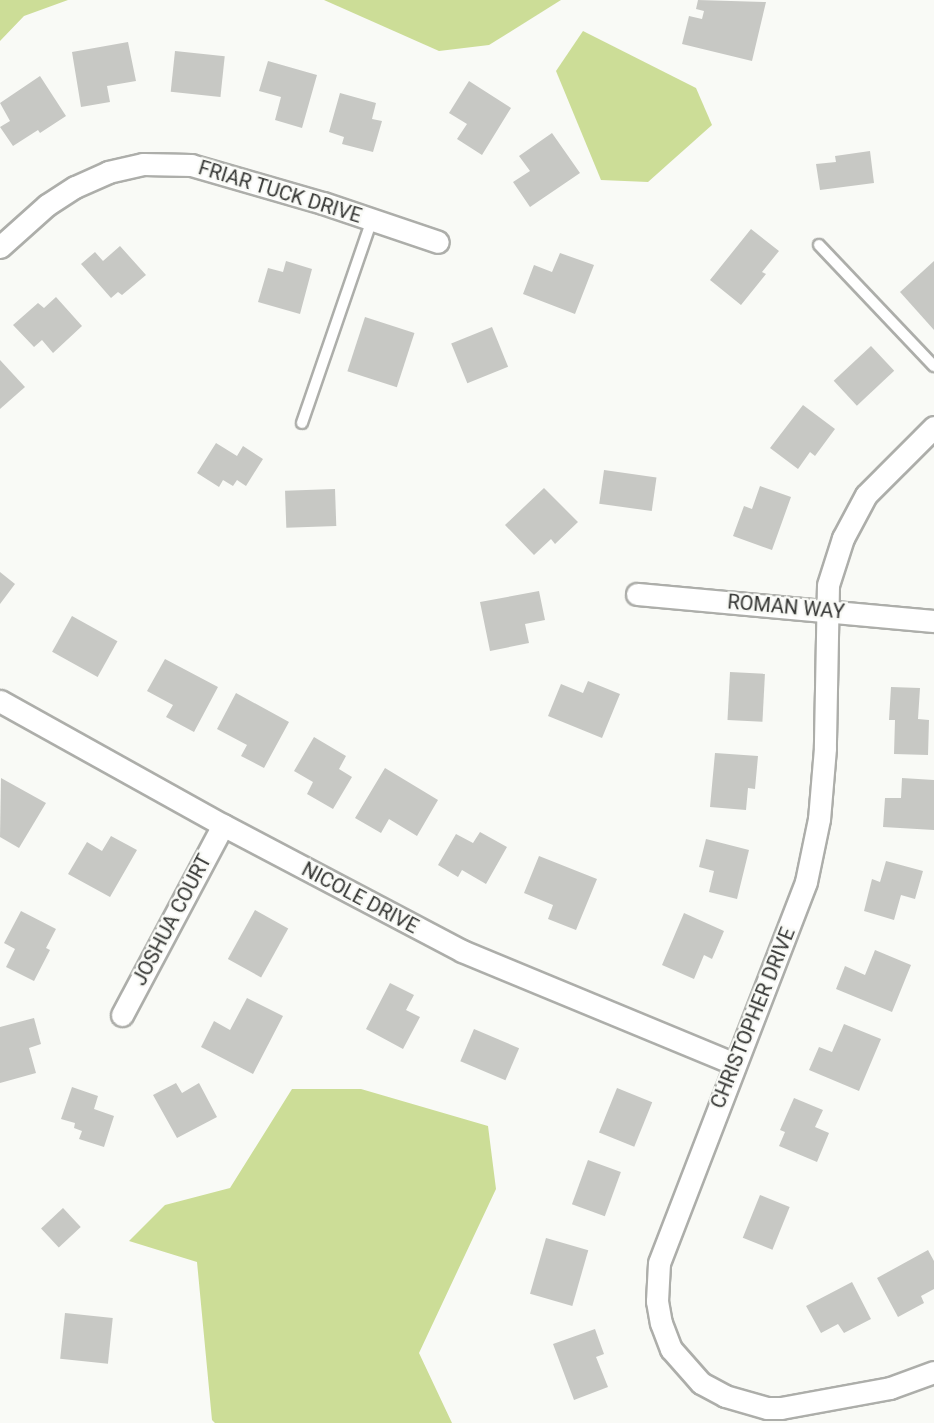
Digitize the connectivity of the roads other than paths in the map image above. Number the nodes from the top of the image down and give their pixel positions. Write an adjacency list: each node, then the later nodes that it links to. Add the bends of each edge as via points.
1 (372, 220): 2 (street, FRIAR TUCK DRIVE); 4 (street, FRIAR TUCK DRIVE, via 191,165 143,164 108,172 75,187 47,205); 6 (lane)
2 (438, 243)
3 (819, 245): 5 (lane)
4 (0, 247)
5 (934, 366)
6 (302, 423)
7 (934, 427): 9 (street, CHRISTOPHER DRIVE, via 866,495 843,538 828,585)
8 (637, 594): 9 (street, ROMAN WAY)
9 (826, 610): 10 (street, ROMAN WAY); 14 (street, CHRISTOPHER DRIVE, via 825,748 819,819 806,882)
10 (934, 621)
11 (0, 700): 12 (street, NICOLE DRIVE)
12 (223, 825): 13 (street, JOSHUA COURT); 14 (street, NICOLE DRIVE, via 462,951)
13 (122, 1015)
14 (735, 1064): 15 (street, CHRISTOPHER DRIVE, via 659,1263 657,1301 671,1349 701,1383 725,1396 767,1408 890,1388)
15 (934, 1372)

